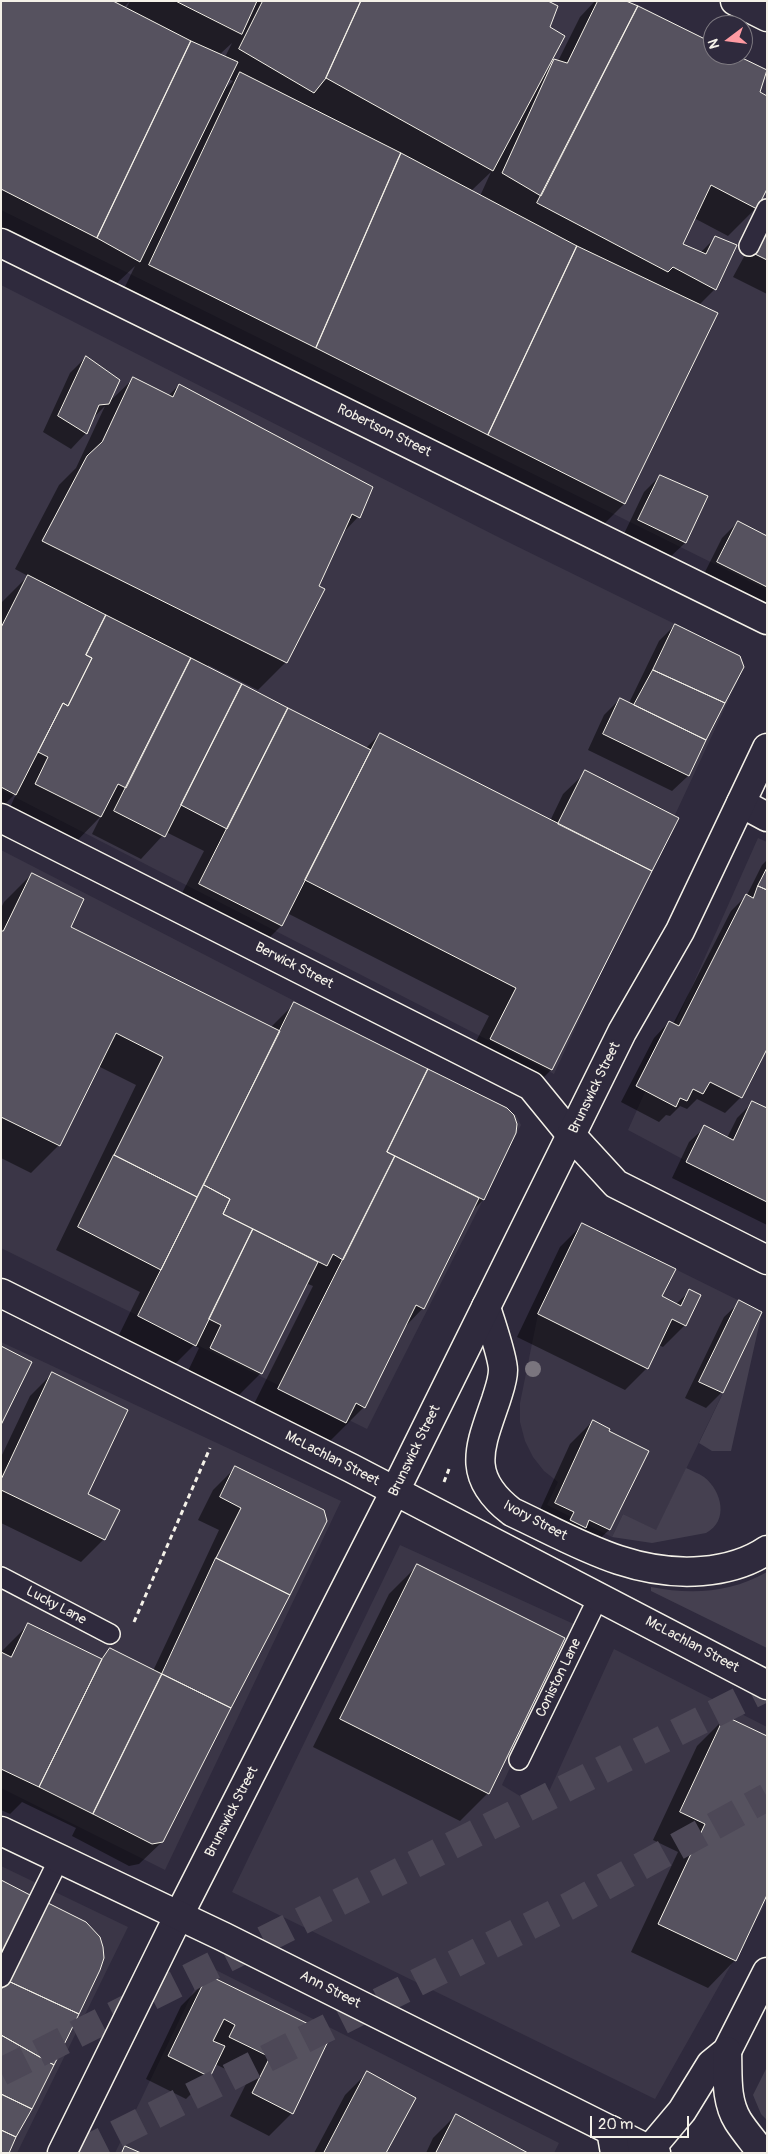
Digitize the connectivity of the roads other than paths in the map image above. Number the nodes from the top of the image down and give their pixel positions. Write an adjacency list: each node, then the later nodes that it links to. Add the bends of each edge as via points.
1 (735, 1): 2 (main road)
2 (767, 17)
3 (767, 209): 5 (lane)
4 (1, 243): 6 (main road, Robertson Street)
5 (749, 246)
6 (767, 620)
7 (767, 748): 8 (main road, Brunswick Street)
8 (741, 803): 9 (main road); 11 (main road, Brunswick Street, via 680,931 622,1032)
9 (767, 817)
10 (1, 818): 11 (main road, Berwick Street, via 531,1086)
11 (571, 1135): 12 (main road, via 616,1184); 14 (main road, Brunswick Street)
12 (767, 1260)
13 (1, 1293): 15 (main road, McLachlan Street)
14 (486, 1307): 15 (main road, Brunswick Street); 16 (main road, Ivory Street, via 503,1369 479,1459 482,1474 499,1502 512,1512 602,1555 653,1570 682,1573 712,1570 740,1564)
15 (396, 1491): 18 (main road, McLachlan Street); 24 (main road, Brunswick Street)
16 (767, 1550)
17 (1, 1577): 19 (lane, Lucky Lane)
18 (599, 1596): 20 (main road, McLachlan Street); 21 (lane, Coniston Lane)
19 (110, 1634)
20 (767, 1685)
21 (519, 1760)
22 (1, 1831): 23 (main road, Ann Street)
23 (59, 1859): 24 (main road, Ann Street); 26 (lane)
24 (179, 1915): 28 (main road, Ann Street); 30 (main road, Brunswick Street)
25 (767, 1972): 27 (main road)
26 (1, 1976)
27 (727, 2051): 29 (main road, via 711,2064); 31 (main road, via 728,2092 732,2106)
28 (609, 2145): 29 (main road, Ann Street)
29 (653, 2151)
30 (62, 2153)
31 (762, 2153)

